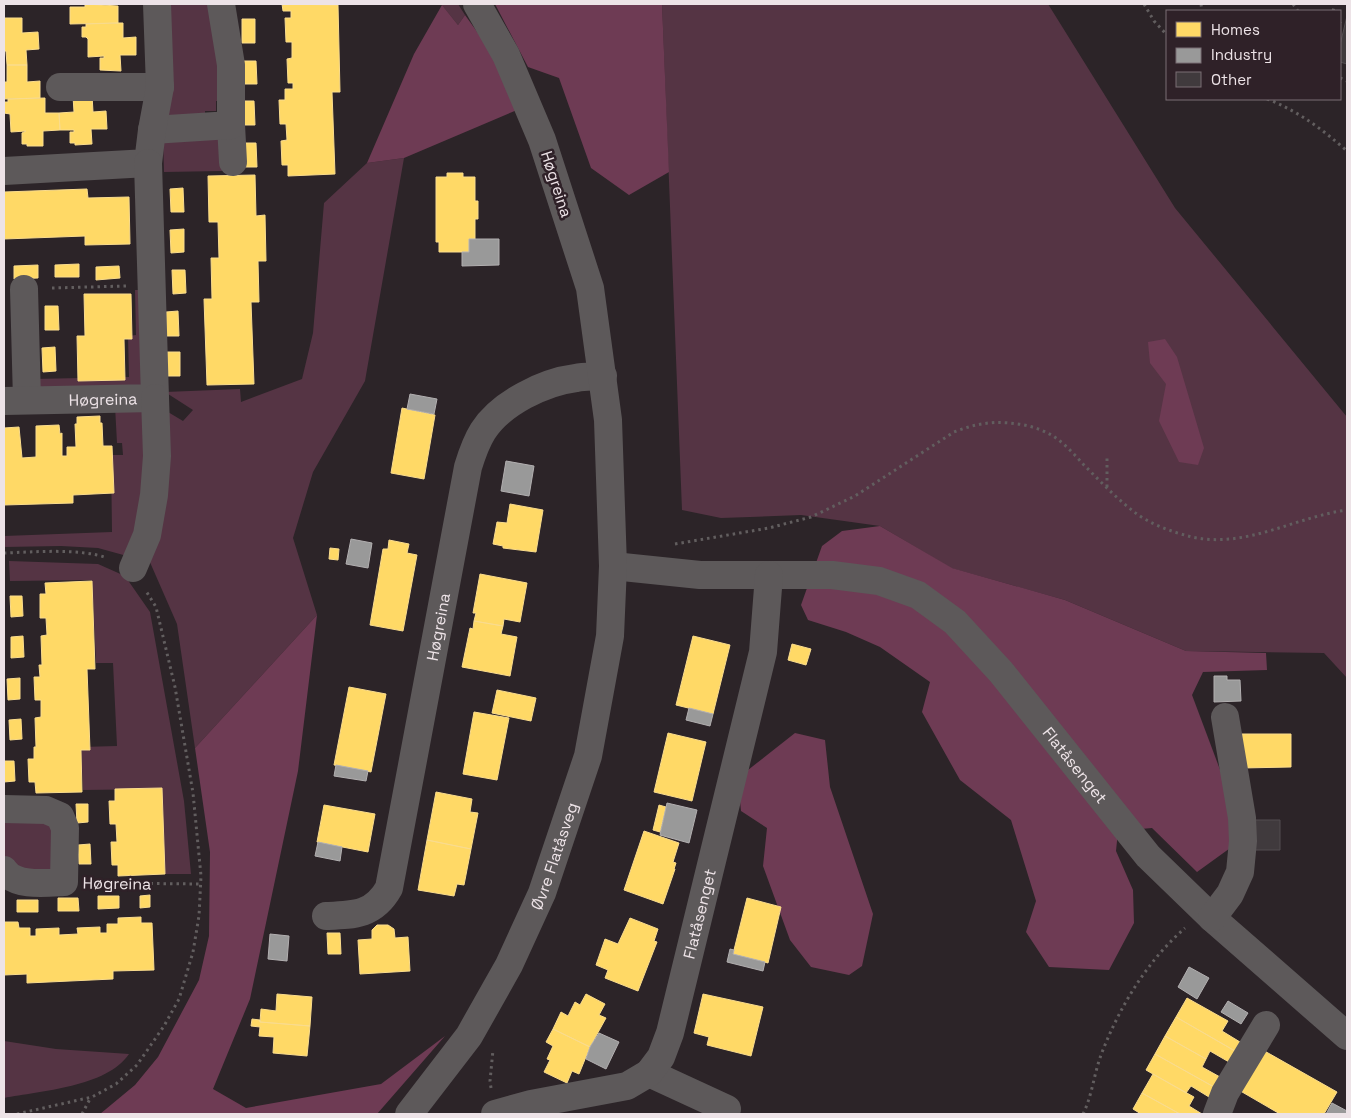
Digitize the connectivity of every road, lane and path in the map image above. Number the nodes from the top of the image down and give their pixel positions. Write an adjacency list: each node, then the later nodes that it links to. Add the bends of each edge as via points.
1 (156, 4): 6 (street, Høgreina)
2 (221, 4): 9 (street, via 231,65)
3 (477, 4): 17 (street, Høgreina, via 506,55 542,140 590,288)
4 (1144, 4): 5 (path)
5 (1166, 34)
6 (160, 87): 7 (street); 10 (street, Høgreina)
7 (60, 88)
8 (1270, 100): 11 (path, via 1318,126)
9 (230, 126): 10 (street); 12 (street)
10 (152, 130): 13 (street, Høgreina)
11 (1347, 151)
12 (233, 162)
13 (148, 164): 14 (street); 15 (street, Høgreina)
14 (4, 171)
15 (150, 286): 16 (path); 18 (street, Høgreina)
16 (24, 289): 19 (street, Høgreina)
17 (603, 376): 25 (street, Høgreina); 34 (street, Høgreina, via 575,378 527,394 495,416 483,430 468,467 389,888 382,900 369,910)
18 (155, 398): 19 (street, Høgreina); 26 (street, via 157,456 154,495 146,535)
19 (15, 400)
20 (1107, 455): 21 (path)
21 (1106, 488): 22 (path, via 1134,512 1162,527 1212,539 1239,538); 23 (path, via 1067,446 1052,435 1020,424 979,424 954,432 855,496 811,517 769,528)
22 (1347, 510)
23 (670, 545)
24 (4, 553): 26 (path, via 98,555)
25 (614, 566): 27 (street, Flatåsenget, via 700,575); 43 (street, Øvre Flatåsveg, via 610,636 588,756 542,893 509,965 469,1036)
26 (133, 568): 32 (path, via 156,607 175,687 193,793)
27 (769, 575): 33 (street, Flatåsenget, via 832,575 880,581 918,595 955,622 1001,672 1148,856); 37 (street, Flatåsenget, via 763,652 729,797 670,1034 661,1057)
28 (1225, 717): 33 (street, via 1243,841 1240,872 1230,894)
29 (4, 809): 31 (street, Høgreina, via 46,810 60,816 65,828)
30 (4, 870): 31 (street, Høgreina, via 18,880)
31 (64, 882): 32 (path, Høgreina)
32 (201, 884): 38 (path, via 193,952 179,999 137,1065 116,1084)
33 (1208, 915): 36 (street, Flatåsenget); 45 (path, via 1174,937 1138,982 1117,1017 1100,1057)
34 (326, 916)
35 (1266, 1024): 46 (street, via 1225,1093)
36 (1347, 1036)
37 (649, 1073): 39 (street, Flatåsenget); 40 (street)
38 (92, 1096): 41 (path); 42 (path)
39 (593, 1104): 44 (street, Flatåsenget, via 531,1104)
40 (727, 1109)
41 (17, 1114)
42 (82, 1114)
43 (409, 1114)
44 (495, 1114)
45 (1083, 1114)
46 (1217, 1114)

